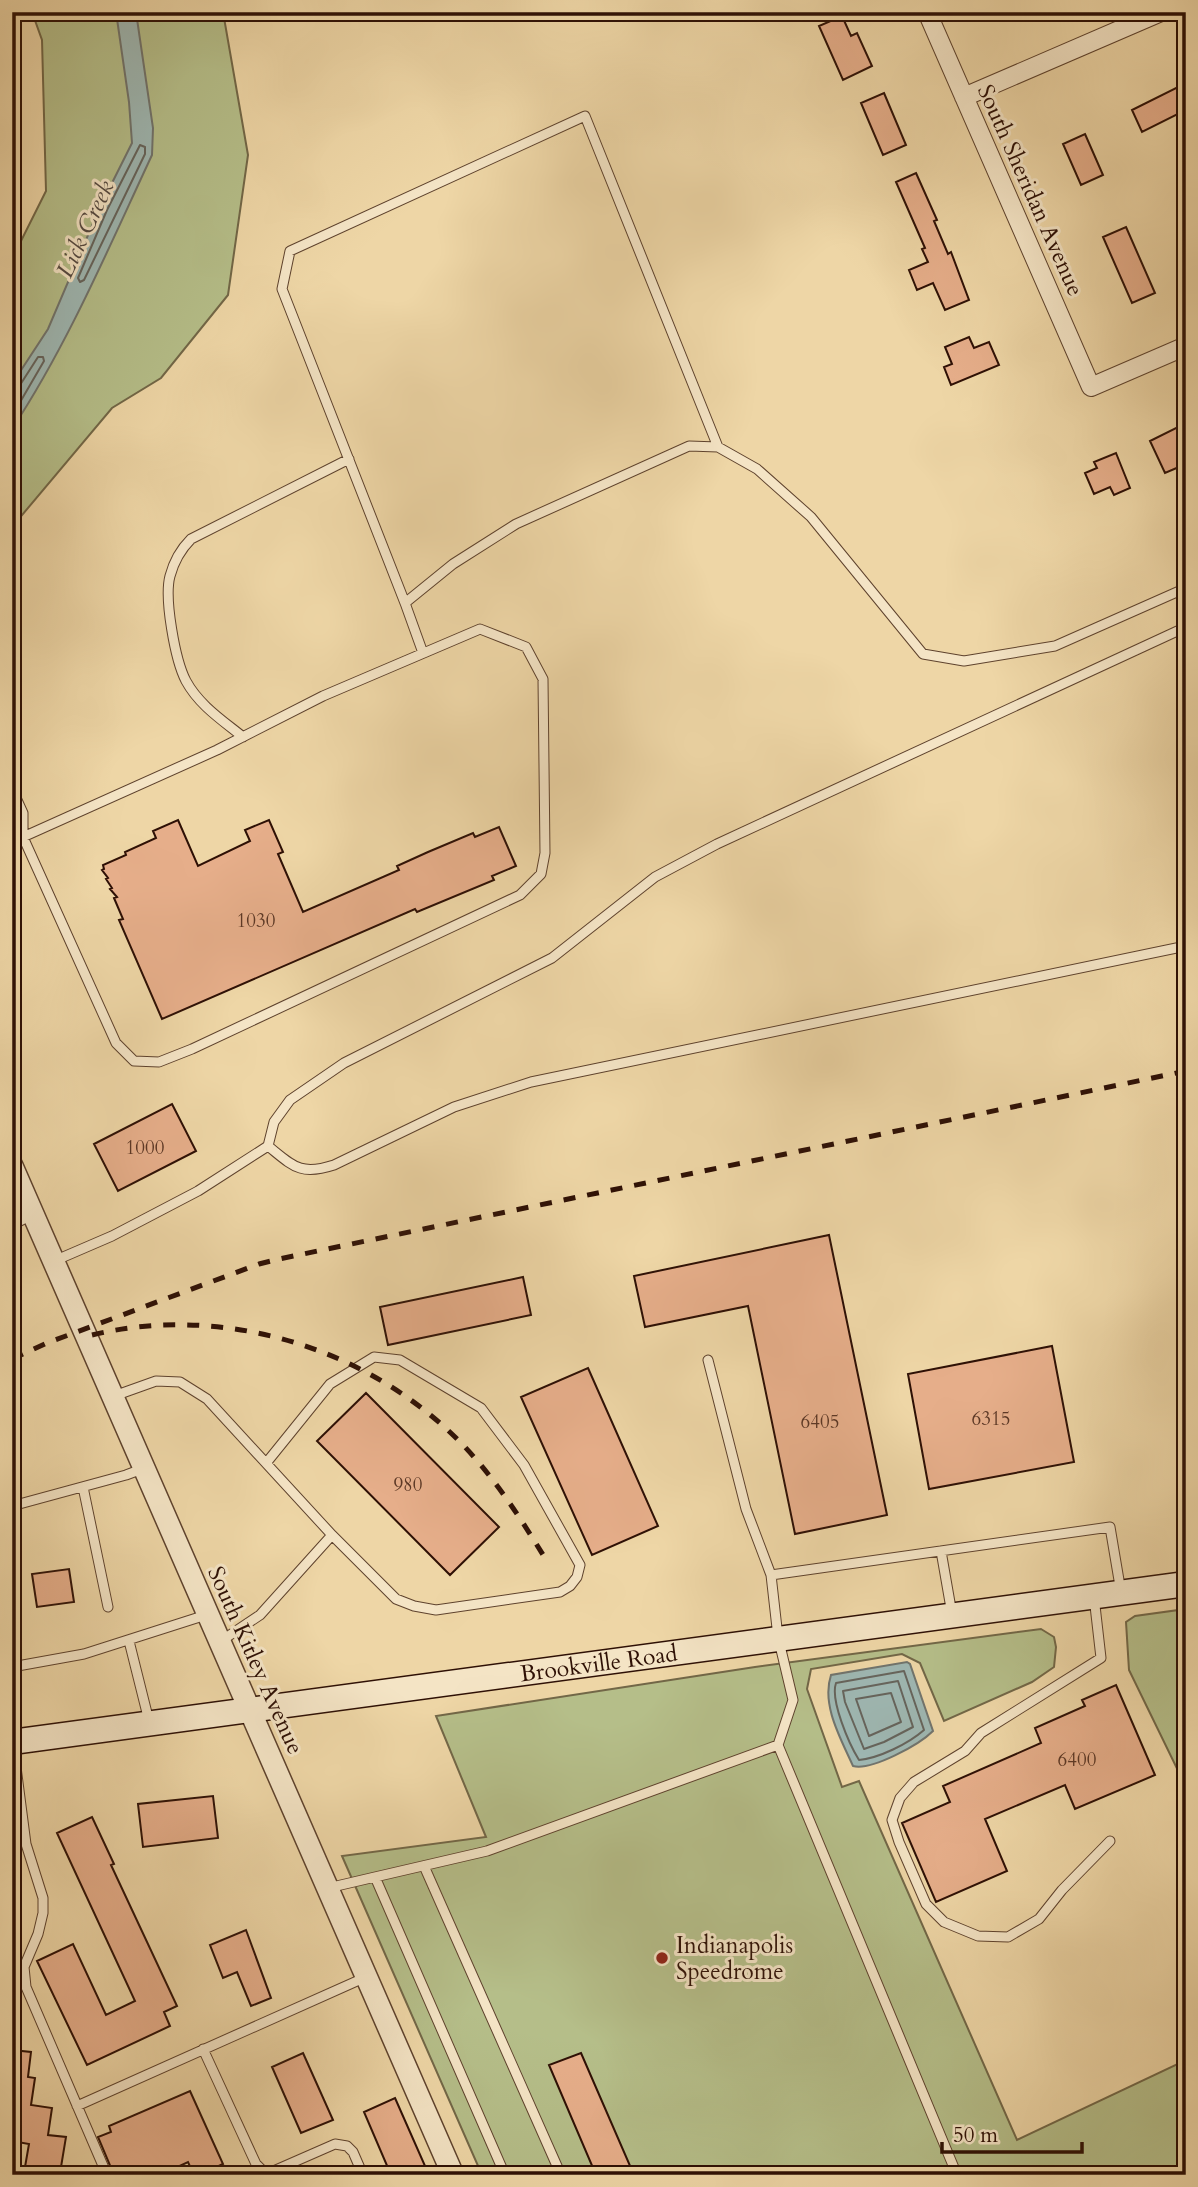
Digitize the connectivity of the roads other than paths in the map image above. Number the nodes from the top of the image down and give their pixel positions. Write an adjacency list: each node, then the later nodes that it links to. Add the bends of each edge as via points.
1 (927, 12): 3 (street, South Sheridan Avenue)
2 (1161, 12): 3 (street)
3 (964, 97): 4 (street, South Sheridan Avenue, via 1091,387)
4 (1186, 345)
5 (718, 447): 6 (lane, via 585,116 289,251 282,289); 7 (lane, via 757,469 811,517 923,654 964,661 1055,646); 8 (lane, via 689,446 516,524 453,564)
6 (349, 459): 8 (lane); 11 (lane, via 191,539 179,550 169,578 170,627 186,680 204,706)
7 (1186, 588)
8 (405, 603): 10 (lane)
9 (1186, 627): 16 (lane, via 655,877 552,958 344,1063 290,1100 274,1122)
10 (423, 653): 11 (lane); 13 (lane, via 480,629 526,647 543,679 545,853 541,874 520,895 192,1049 159,1062 134,1061 116,1044)
11 (243, 737): 13 (lane)
12 (12, 789): 13 (lane, via 23,813)
13 (23, 837): 14 (lane)
14 (12, 842)
15 (1186, 946): 16 (lane, via 531,1082 454,1107 317,1171 298,1169)
16 (268, 1146): 20 (lane, via 198,1191)
17 (12, 1166): 18 (street, South Kitley Avenue)
18 (34, 1214): 19 (lane); 20 (street, South Kitley Avenue)
19 (12, 1225)
20 (54, 1261): 22 (street, South Kitley Avenue)
21 (708, 1360): 29 (lane, via 746,1509)
22 (113, 1396): 23 (lane, via 156,1381 180,1382 207,1399); 24 (street, South Kitley Avenue)
23 (267, 1462): 27 (lane); 27 (lane, via 330,1384 374,1357 400,1360 481,1408 524,1465 580,1565 577,1577 560,1592 436,1610 396,1599)
24 (144, 1468): 25 (lane); 35 (street, South Kitley Avenue)
25 (83, 1487): 26 (lane); 33 (lane)
26 (12, 1506)
27 (332, 1535): 38 (lane, via 260,1615)
28 (941, 1551): 29 (lane); 31 (lane, via 1110,1527); 34 (lane)
29 (771, 1575): 36 (lane)
30 (1186, 1584): 31 (main road, Brookville Road)
31 (1121, 1592): 32 (main road, Brookville Road)
32 (1094, 1596): 34 (main road, Brookville Road); 44 (lane, via 1101,1658 981,1733 965,1751 914,1782 900,1798 892,1820 926,1903 944,1922 978,1936 1008,1937 1039,1920)
33 (108, 1607)
34 (952, 1614): 36 (main road, Brookville Road)
35 (208, 1615): 37 (lane); 38 (street, South Kitley Avenue)
36 (778, 1637): 40 (main road, Brookville Road); 43 (lane, via 793,1700)
37 (129, 1641): 39 (lane); 41 (lane)
38 (220, 1642): 40 (street, South Kitley Avenue)
39 (12, 1667)
40 (249, 1709): 41 (main road, Brookville Road); 47 (street, South Kitley Avenue)
41 (149, 1723): 42 (main road, Brookville Road)
42 (13, 1742): 50 (lane, via 26,1844 44,1898 38,1934 24,1967 26,1987)
43 (778, 1745): 45 (lane, via 487,1852); 56 (lane)
44 (1110, 1841)
45 (425, 1866): 46 (lane); 55 (lane)
46 (375, 1877): 47 (lane); 54 (lane)
47 (327, 1888): 48 (street, South Kitley Avenue)
48 (366, 1977): 49 (lane); 53 (street, South Kitley Avenue)
49 (203, 2049): 50 (lane); 52 (lane, via 262,2170 271,2172 334,2144 353,2152)
50 (77, 2106): 51 (lane)
51 (107, 2175)
52 (363, 2175)
53 (453, 2175)
54 (505, 2175)
55 (561, 2175)
56 (957, 2175)

